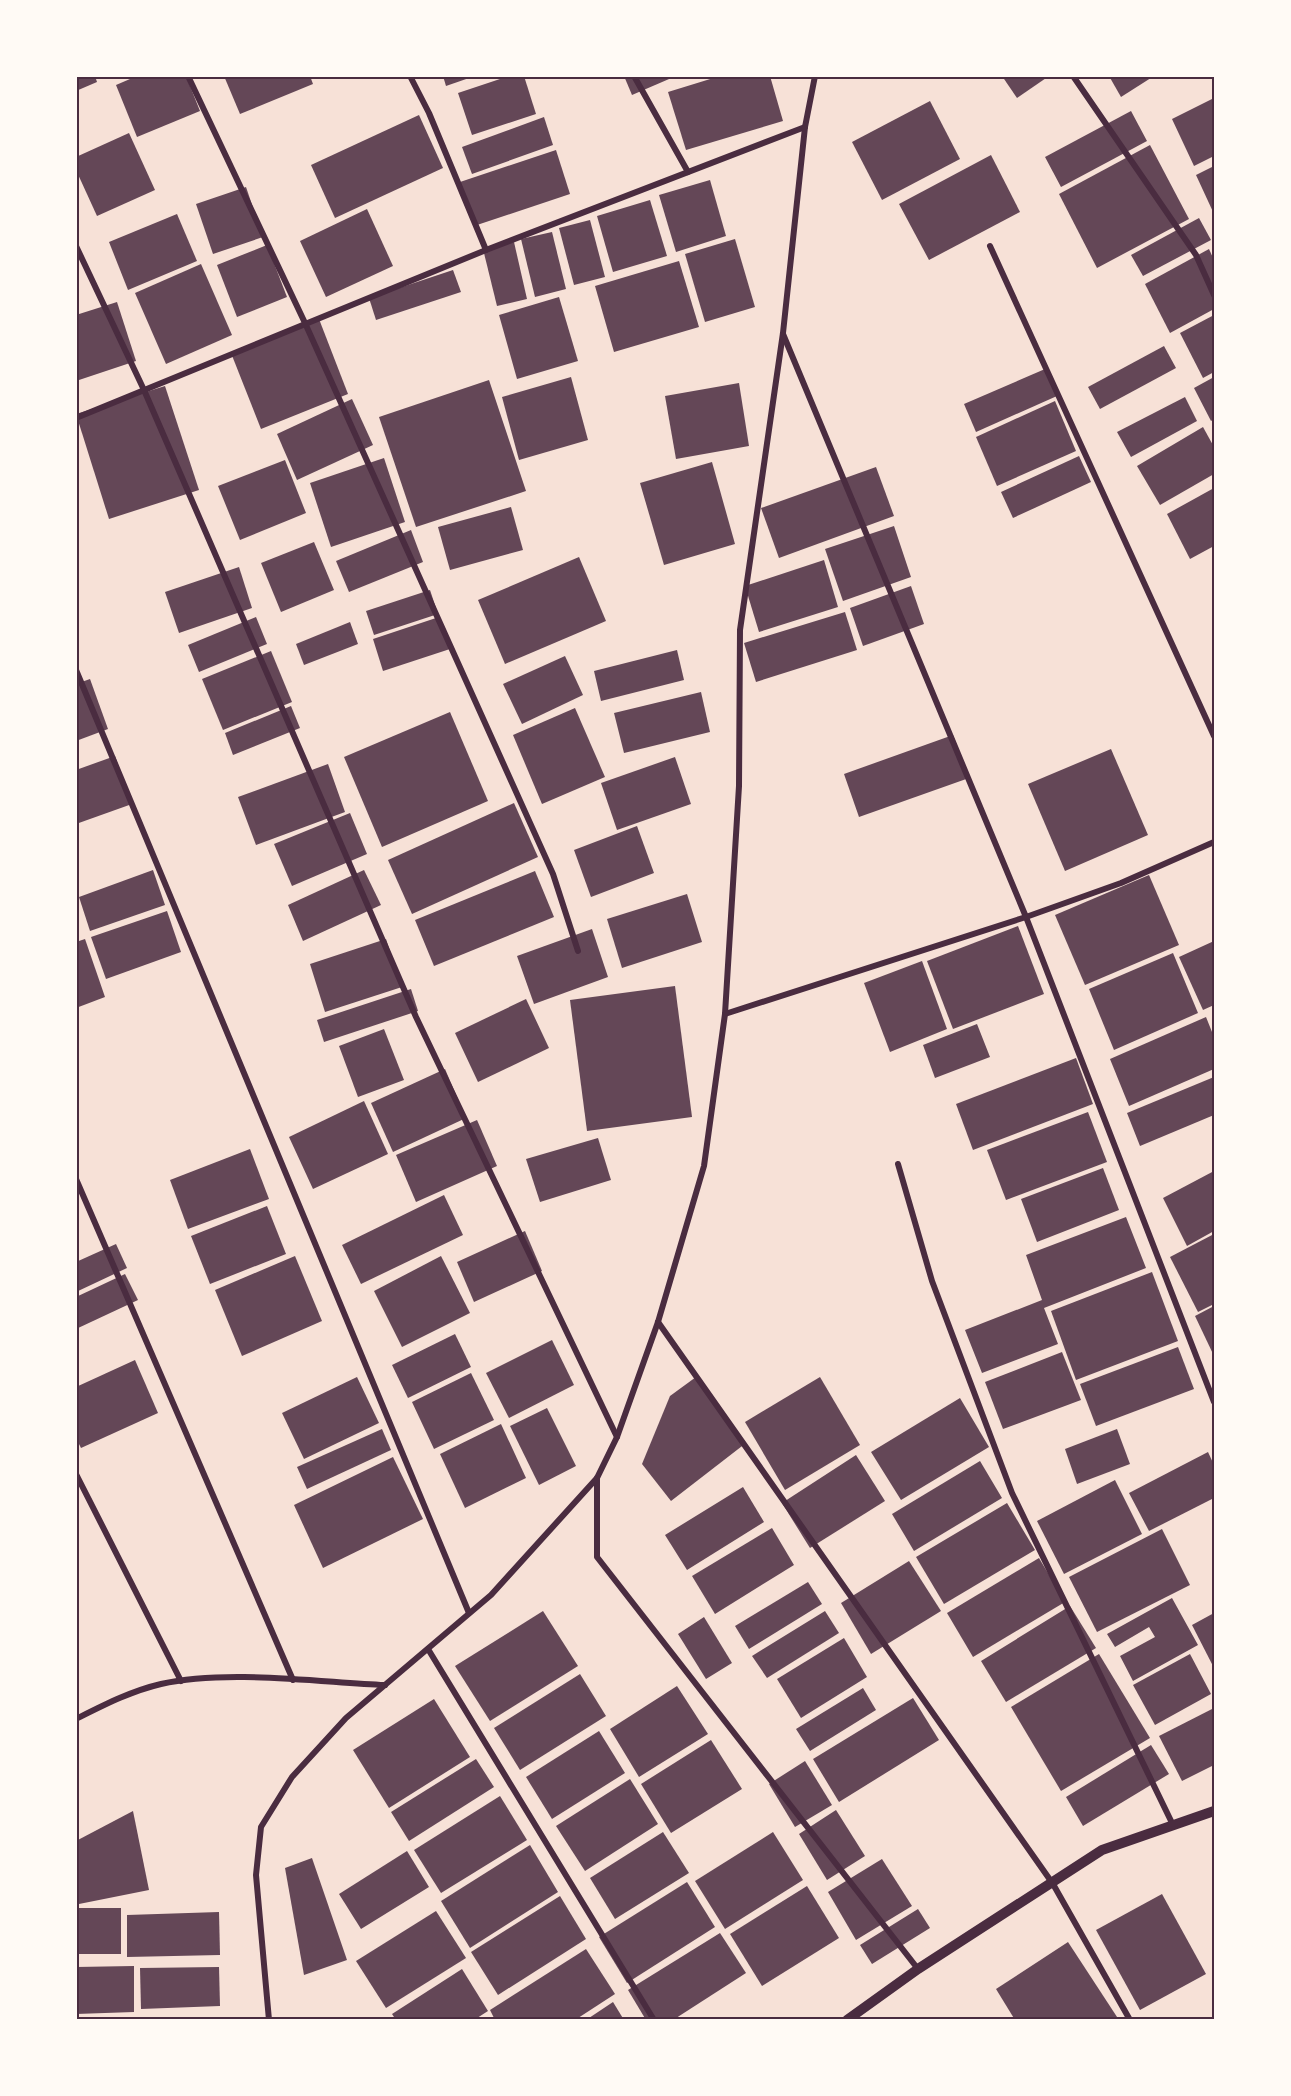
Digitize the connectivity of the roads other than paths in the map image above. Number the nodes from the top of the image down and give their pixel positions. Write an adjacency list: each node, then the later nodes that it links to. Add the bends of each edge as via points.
1 (188, 76): 12 (street)
2 (410, 76): 10 (street)
3 (634, 76): 7 (street)
4 (815, 76): 6 (street)
5 (1073, 76): 11 (street, via 1196,255)
6 (805, 127): 7 (street); 13 (street)
7 (688, 172): 10 (street)
8 (76, 246): 14 (street)
9 (990, 246): 17 (street)
10 (486, 250): 12 (street)
11 (1215, 295)
12 (305, 323): 14 (street); 20 (street, via 553,874)
13 (783, 333): 19 (street); 21 (street, via 740,630 739,786)
14 (144, 390): 15 (street); 26 (street, via 416,1017)
15 (76, 418)
16 (76, 670): 29 (street)
17 (1215, 736)
18 (1215, 842): 19 (street, via 1121,883)
19 (1026, 917): 21 (street); 25 (street)
20 (578, 951)
21 (725, 1014): 24 (street, via 704,1166)
22 (898, 1164): 36 (street, via 932,1281 1012,1493)
23 (76, 1179): 31 (street)
24 (658, 1323): 26 (street); 37 (street)
25 (1215, 1402)
26 (617, 1437): 28 (street)
27 (76, 1474): 32 (street)
28 (597, 1478): 29 (street, via 491,1595); 38 (street, via 597,1557)
29 (469, 1613): 30 (street)
30 (428, 1649): 33 (street); 40 (street)
31 (293, 1680): 32 (street, via 209,1677); 33 (street)
32 (181, 1681): 34 (street, via 123,1696)
33 (386, 1685): 39 (street, via 346,1719 292,1777 261,1827 256,1875)
34 (76, 1719)
35 (1215, 1811): 36 (street)
36 (1173, 1825): 37 (street, via 1102,1850)
37 (1053, 1884): 38 (street); 42 (street)
38 (918, 1969): 41 (street)
39 (269, 2019)
40 (654, 2019)
41 (847, 2019)
42 (1130, 2019)

